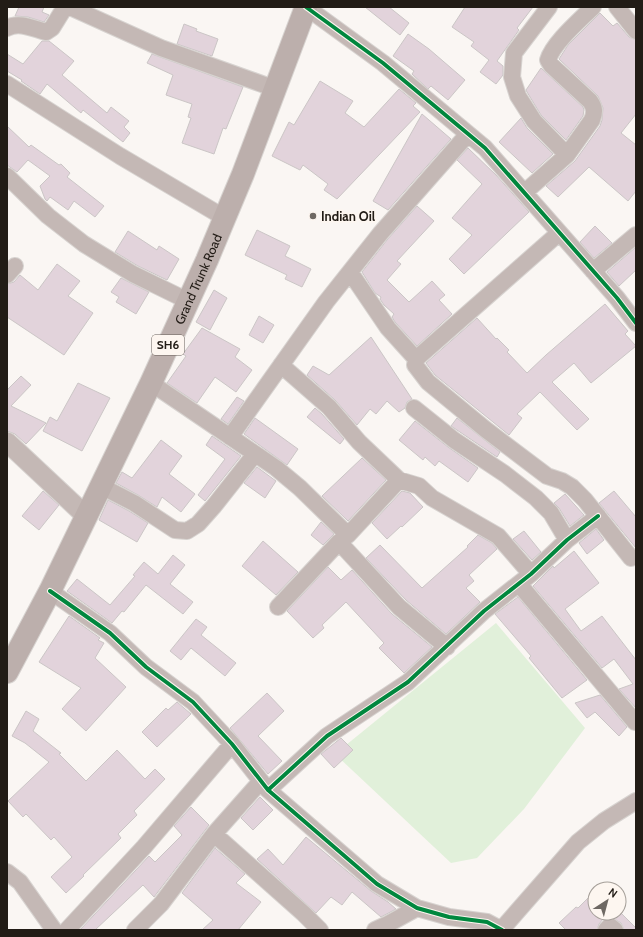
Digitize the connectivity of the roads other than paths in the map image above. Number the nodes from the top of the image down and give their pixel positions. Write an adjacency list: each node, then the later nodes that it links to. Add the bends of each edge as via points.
1 (65, 7): 7 (street, via 52,28 46,32 23,25 12,25)
2 (70, 7): 10 (street, via 161,48)
3 (306, 7): 10 (main road, Grand Trunk Road / SH6); 11 (street, via 383,62)
4 (593, 7): 12 (street, via 572,27 550,53 548,60 594,108 592,120)
5 (617, 7): 8 (street)
6 (543, 9): 12 (street, via 514,53 512,77 518,96 534,121)
7 (7, 28)
8 (636, 31)
9 (7, 84): 15 (street, via 120,156)
10 (276, 89): 15 (main road, Grand Trunk Road / SH6)
11 (468, 134): 14 (street, via 485,148); 19 (street)
12 (567, 154): 14 (street)
13 (7, 176): 20 (street, via 48,216 84,244 133,274)
14 (525, 192): 16 (street)
15 (225, 218): 20 (main road, Grand Trunk Road / SH6)
16 (559, 233): 18 (street); 22 (street)
17 (636, 235): 18 (street)
18 (593, 271): 21 (street)
19 (350, 272): 22 (street, via 388,328); 23 (street)
20 (188, 300): 24 (main road, Grand Trunk Road / SH6)
21 (636, 323)
22 (416, 359): 32 (street, via 415,365 428,382 447,399 547,476 572,487)
23 (281, 365): 26 (street); 29 (street, via 329,407 359,442)
24 (151, 382): 26 (street); 30 (main road, Grand Trunk Road / SH6)
25 (414, 408): 34 (street, via 454,440 536,498 551,513)
26 (230, 437): 28 (street)
27 (7, 442): 31 (street)
28 (255, 454): 30 (street, via 214,506 198,524 187,531 175,530 134,503); 33 (street, via 300,488)
29 (399, 480): 33 (street); 36 (street, via 419,486 432,498 498,536)
30 (101, 486): 31 (main road, Grand Trunk Road / SH6)
31 (86, 516): 37 (main road, Grand Trunk Road / SH6)
32 (598, 516): 34 (street); 35 (street)
33 (343, 539): 38 (street); 39 (street, via 400,607)
34 (567, 540): 36 (street)
35 (634, 558)
36 (525, 579): 39 (street, via 484,611); 41 (street)
37 (50, 591): 40 (main road, Grand Trunk Road / SH6); 42 (street, via 110,633 146,667 193,702)
38 (278, 607)
39 (447, 647): 43 (street, via 408,682 327,736)
40 (7, 672)
41 (635, 722)
42 (232, 744): 43 (street); 49 (street, via 144,847)
43 (265, 786): 45 (street); 47 (street, via 377,884)
44 (636, 801): 53 (street, via 604,821 578,842)
45 (214, 834): 50 (street, via 161,904); 51 (street)
46 (7, 872): 48 (street, via 20,882)
47 (417, 908): 52 (street); 53 (street, via 449,917 487,922)
48 (54, 930)
49 (68, 930)
50 (135, 930)
51 (320, 930)
52 (375, 930)
53 (502, 930)
54 (606, 930): 55 (street, via 610,926)
55 (615, 930)

